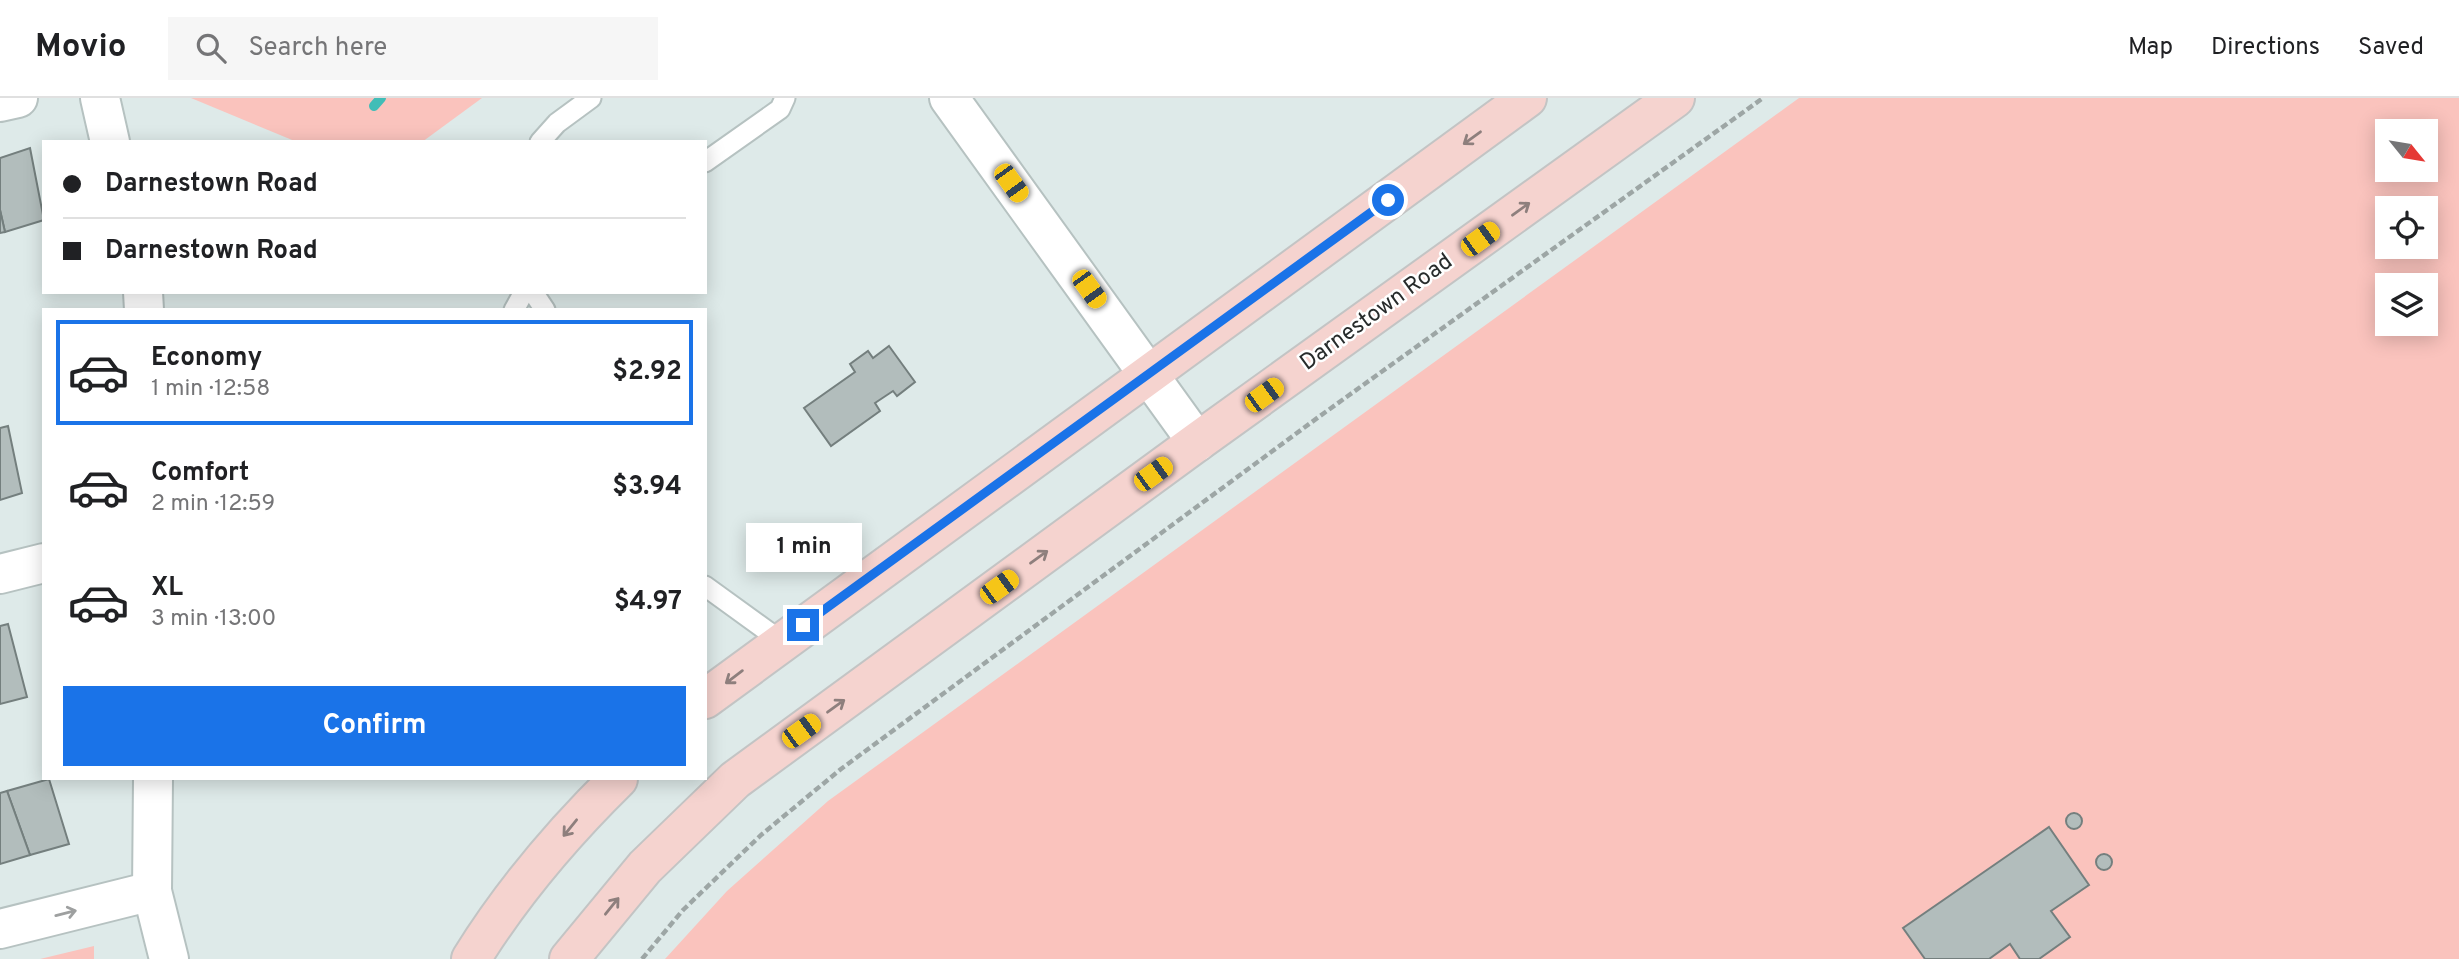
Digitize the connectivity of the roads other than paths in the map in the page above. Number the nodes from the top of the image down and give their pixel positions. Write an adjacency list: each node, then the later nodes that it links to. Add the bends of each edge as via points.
1 (18, 98): 8 (street)
2 (100, 98): 9 (street)
3 (591, 98): 10 (lane)
4 (785, 98): 11 (lane, via 780,109)
5 (949, 98): 12 (street)
6 (1675, 98): 13 (main road, Darnestown Road, one-way to 6)
7 (1519, 100): 12 (main road, one-way to 12)
8 (0, 103)
9 (110, 140)
10 (542, 140)
11 (707, 161)
12 (1151, 374): 13 (street); 17 (main road)
13 (1197, 442): 25 (main road, Darnestown Road, one-way to 13, via 645,867 735,780)
14 (42, 564): 15 (street)
15 (0, 574)
16 (707, 587): 17 (lane)
17 (781, 641): 18 (main road, one-way to 18)
18 (707, 697)
19 (153, 780): 21 (street)
20 (617, 780): 24 (main road, one-way to 24, via 579,817 504,908)
21 (152, 891): 22 (street, one-way to 21); 23 (street)
22 (0, 929)
23 (169, 959)
24 (471, 959)
25 (569, 959)

